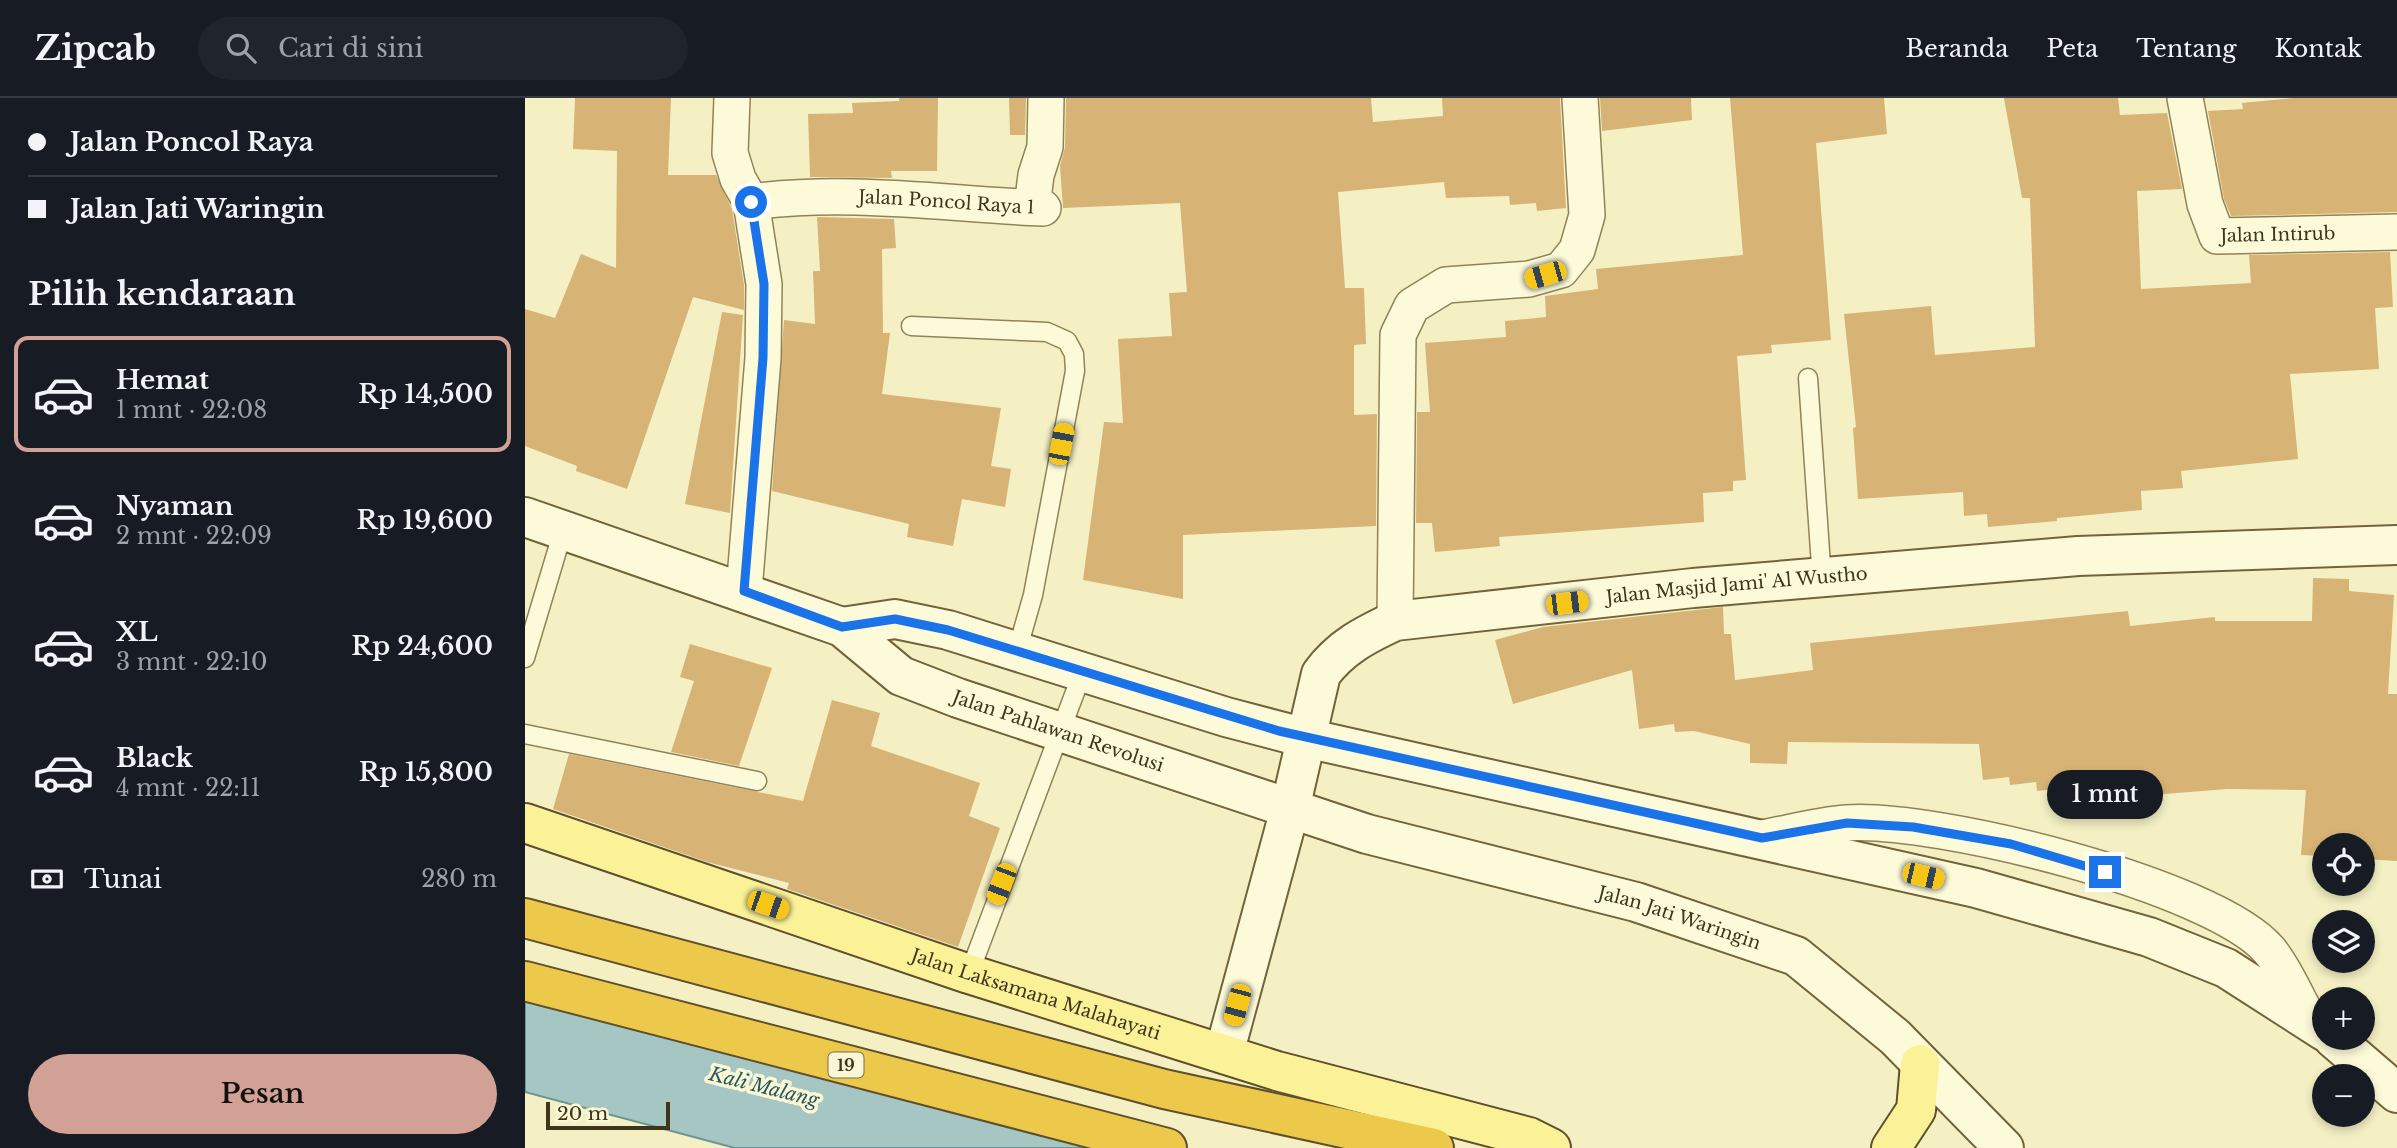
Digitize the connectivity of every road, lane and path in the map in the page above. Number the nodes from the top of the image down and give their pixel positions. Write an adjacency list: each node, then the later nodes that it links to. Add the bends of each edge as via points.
1 (732, 98): 5 (street, via 730,153)
2 (1046, 98): 5 (street, Jalan Poncol Raya 1, via 1045,147 1036,175 1037,208 918,199 809,197)
3 (1580, 98): 14 (street, via 1587,215 1577,250 1561,271 1529,279 1446,285 1412,306 1398,335)
4 (2185, 98): 6 (street, Jalan Intirub, via 2205,204 2217,236)
5 (751, 202): 13 (street, via 764,284 763,358)
6 (2397, 232)
7 (911, 326): 16 (lane, via 1047,332 1067,341 1074,354 1075,371 1033,595)
8 (1808, 378): 12 (lane)
9 (525, 517): 10 (main road, Jalan Pahlawan Revolusi)
10 (563, 531): 13 (main road, Jalan Pahlawan Revolusi); 17 (lane)
11 (2397, 545): 12 (main road, Jalan Masjid Jami' Al Wustho, via 2078,556)
12 (1822, 580): 14 (main road, Jalan Masjid Jami' Al Wustho, via 1693,588)
13 (744, 591): 15 (main road, Jalan Pahlawan Revolusi)
14 (1395, 621): 21 (main road, Jalan Masjid Jami' Al Wustho, via 1358,638 1334,656 1321,674)
15 (842, 627): 16 (main road, Jalan Pahlawan Revolusi, via 895,619); 19 (main road, Jalan Pahlawan Revolusi, via 901,676)
16 (1017, 651): 18 (main road, Jalan Pahlawan Revolusi)
17 (525, 658)
18 (1083, 671): 19 (lane); 21 (main road, Jalan Pahlawan Revolusi)
19 (1061, 731): 23 (main road, Jalan Pahlawan Revolusi); 27 (lane)
20 (525, 734): 22 (lane)
21 (1306, 738): 23 (main road, Jalan Masjid Jami' Al Wustho); 25 (main road)
22 (757, 781)
23 (1290, 809): 32 (main road, Jalan Masjid Jami' Al Wustho); 33 (main road, Jalan Jati Waringin, via 1367,834 1636,902 1795,956 1895,1037)
24 (525, 823): 27 (main road, Jalan Laksamana Malahayati)
25 (1762, 838): 29 (street, via 1847,823 1913,827 2011,844 2105,872 2211,909 2269,949); 30 (main road, via 1976,888 2149,937 2226,968)
26 (525, 918): 36 (highway, via 1164,1089)
27 (969, 974): 32 (main road, Jalan Laksamana Malahayati)
28 (525, 981): 35 (highway, 19)
29 (2312, 1014)
30 (2312, 1023)
31 (2347, 1050): 34 (main road)
32 (1224, 1054): 37 (main road, Jalan Laksamana Malahayati, via 1529,1137)
33 (1920, 1064): 38 (main road, via 1916,1110); 39 (main road, Jalan Jati Waringin)
34 (2397, 1093)
35 (1167, 1148)
36 (1434, 1148)
37 (1551, 1148)
38 (1891, 1148)
39 (2004, 1148)

